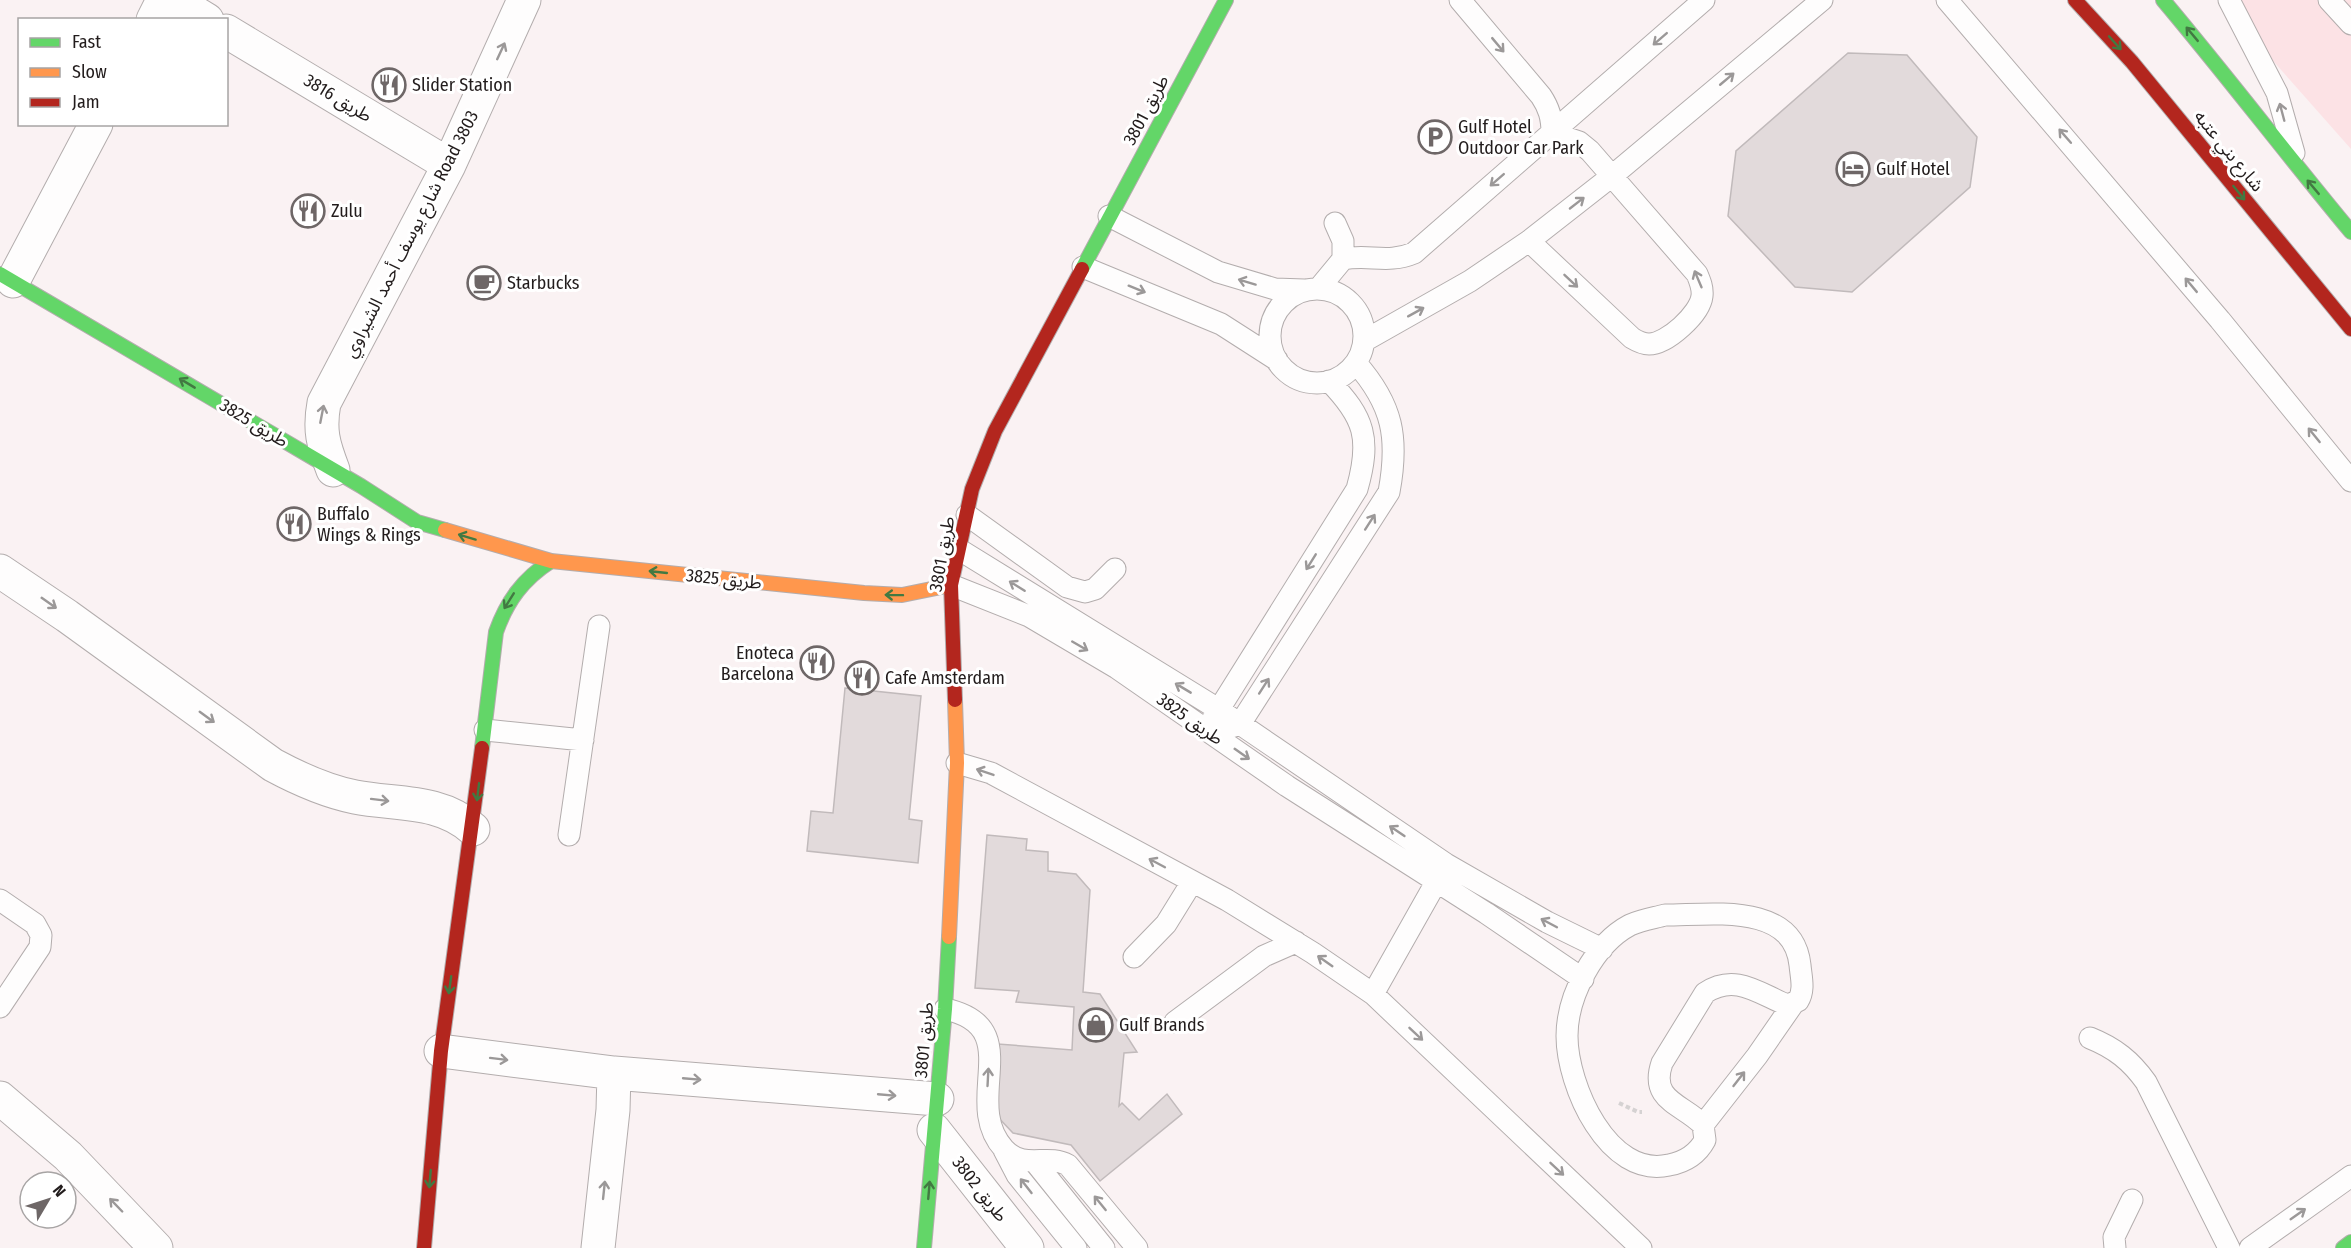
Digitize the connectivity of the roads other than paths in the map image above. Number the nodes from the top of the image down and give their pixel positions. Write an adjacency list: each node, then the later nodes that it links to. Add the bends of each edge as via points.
1 (163, 0): 13 (street)
2 (174, 0): 14 (street)
3 (524, 0): 19 (street, شارع يوسف أحمد الشيراوي Road 3803, one-way to 3)
4 (1226, 0): 22 (street, طريق 3801)
5 (1460, 0): 18 (lane, one-way to 18, via 1541,96 1552,120)
6 (1704, 0): 18 (lane, one-way to 18)
7 (1822, 0): 21 (lane, one-way to 7)
8 (1947, 0): 38 (lane, one-way to 8, via 2220,320)
9 (2075, 0): 30 (street, شارع بني عتبه, one-way to 30, via 2132,62)
10 (2163, 0): 20 (street, one-way to 10)
11 (2229, 0): 20 (lane, one-way to 11, via 2277,93)
12 (2330, 0): 15 (lane)
13 (154, 18)
14 (204, 18)
15 (2351, 24)
16 (228, 32): 19 (street, طريق 3816)
17 (95, 126): 28 (street)
18 (1552, 133): 21 (lane, via 1579,142); 26 (lane, one-way to 26, via 1414,253 1389,260)
19 (449, 165): 37 (street, شارع يوسف أحمد الشيراوي Road 3803, one-way to 19, via 320,424 324,403)
20 (2298, 168): 24 (street, one-way to 20)
21 (1612, 176): 25 (lane, one-way to 21); 25 (lane, one-way to 21, via 1632,338 1650,344 1671,335 1700,306 1702,285 1697,274)
22 (1109, 216): 27 (street, طريق 3801); 29 (lane, one-way to 22, via 1275,289 1218,272)
23 (1335, 223): 26 (lane, via 1343,241)
24 (2351, 232)
25 (1529, 241): 31 (lane, one-way to 25, via 1470,281)
26 (1343, 259): 29 (lane)
27 (1083, 267): 32 (lane, one-way to 32, via 1221,324); 39 (street, طريق 3801, via 995,431 972,489)
28 (7, 277): 37 (street, طريق 3825, one-way to 28)
29 (1312, 289): 31 (lane, via 1332,291 1353,305 1360,316); 32 (lane, via 1289,298 1277,311 1271,326 1271,344)
30 (2351, 329)
31 (1365, 341): 33 (lane)
32 (1277, 360): 34 (lane, via 1299,379)
33 (1356, 363): 34 (lane, via 1344,375); 35 (lane, via 1383,402)
34 (1329, 381): 36 (lane, via 1356,413)
35 (1393, 430): 36 (lane); 48 (lane, one-way to 35, via 1389,492 1395,462)
36 (1364, 439): 47 (lane, one-way to 47, via 1364,464 1357,489)
37 (333, 470): 41 (street, طريق 3825, one-way to 37, via 417,522)
38 (2351, 481)
39 (967, 515): 40 (street, طريق 3801); 42 (lane, via 1076,591 1095,589)
40 (960, 550): 44 (street, طريق 3801); 46 (lane, طريق 3825, one-way to 40)
41 (551, 561): 44 (street, طريق 3825, one-way to 41, via 902,595 864,594); 49 (street, one-way to 49, via 522,583 501,614)
42 (1115, 569)
43 (0, 571): 53 (street, one-way to 53, via 292,776 356,797 433,807 462,819)
44 (951, 585): 46 (lane, طريق 3825, one-way to 46, via 1029,616); 52 (street, طريق 3801)
45 (599, 626): 51 (lane)
46 (1121, 660): 47 (lane, طريق 3825, one-way to 46); 50 (lane, طريق 3825)
47 (1218, 709): 48 (lane, طريق 3825); 50 (lane)
48 (1240, 724): 50 (lane); 55 (lane, طريق 3825, one-way to 48)
49 (485, 730): 51 (lane); 53 (street, one-way to 53)
50 (1206, 730): 55 (lane, طريق 3825, one-way to 55, via 1287,786)
51 (583, 740): 54 (lane)
52 (957, 763): 56 (lane, one-way to 52, via 991,773); 65 (street, طريق 3801)
53 (473, 829): 68 (street, one-way to 68)
54 (569, 835)
55 (1441, 873): 59 (lane, one-way to 55); 61 (lane, via 1486,913); 62 (lane)
56 (1192, 882): 58 (lane); 60 (lane, via 1166,924)
57 (0, 900): 64 (lane, via 35,924 41,935 39,947)
58 (1296, 942): 62 (lane, one-way to 58); 66 (lane, via 1264,956)
59 (1602, 949): 61 (lane); 63 (lane, via 1629,925 1665,915 1734,915 1763,920 1785,931 1798,952 1802,990 1798,1001)
60 (1134, 957)
61 (1583, 979): 72 (lane, via 1569,1016 1568,1055 1582,1100 1604,1137 1635,1161 1665,1166 1680,1162 1701,1148 1705,1140)
62 (1373, 994): 86 (lane, one-way to 86)
63 (1792, 1004): 72 (lane, one-way to 63); 72 (lane, via 1727,983 1715,986 1698,1002 1662,1063 1659,1082 1667,1099)
64 (0, 1007)
65 (945, 1009): 71 (street, طريق 3801); 73 (lane, one-way to 65, via 990,1123 987,1036 972,1018)
66 (1175, 1022)
67 (2091, 1038): 88 (lane, via 2122,1054 2146,1082)
68 (441, 1051): 69 (street, one-way to 69); 79 (street, one-way to 79)
69 (614, 1073): 71 (street, one-way to 71); 80 (street, one-way to 69)
70 (0, 1098): 78 (street, one-way to 70, via 68,1156)
71 (935, 1115): 81 (street, طريق 3801, one-way to 71); 82 (street, طريق 3802)
72 (1703, 1125)
73 (1003, 1148): 74 (lane, via 1023,1161); 83 (lane, one-way to 73, via 1017,1175)
74 (1035, 1162): 84 (lane); 85 (lane, one-way to 74, via 1068,1166 1053,1160)
75 (2351, 1176): 89 (lane, one-way to 75)
76 (2132, 1200): 87 (lane, via 2114,1237)
77 (2351, 1242): 90 (street)
78 (156, 1248)
79 (424, 1248)
80 (598, 1248)
81 (924, 1248)
82 (1027, 1248)
83 (1076, 1248)
84 (1104, 1248)
85 (1137, 1248)
86 (1641, 1248)
87 (2115, 1248)
88 (2229, 1248)
89 (2250, 1248)
90 (2343, 1248)

